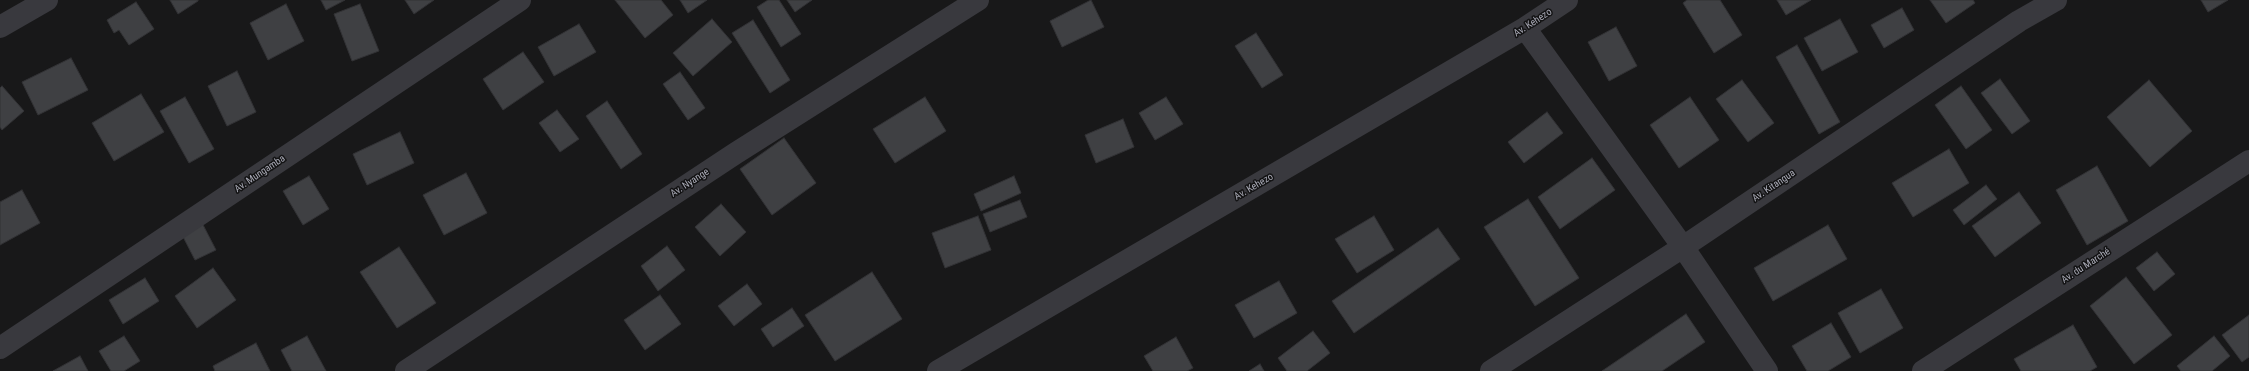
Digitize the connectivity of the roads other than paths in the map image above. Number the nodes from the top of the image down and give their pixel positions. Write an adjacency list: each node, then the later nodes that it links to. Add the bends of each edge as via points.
1 (46, 0): 6 (street)
2 (520, 0): 10 (street, Av. Mungamba)
3 (978, 0): 11 (street, Av. Nyange, via 736,153)
4 (1567, 0): 7 (street, Av. Kehezo)
5 (2056, 0): 9 (street, Av. Kitangua, via 2019,21)
6 (0, 27)
7 (1526, 28): 9 (street); 12 (street, Av. Kehezo)
8 (2249, 161): 15 (street, Av. du Marché)
9 (1683, 246): 13 (street, Av. Kitangua); 14 (street)
10 (0, 348)
11 (406, 371)
12 (938, 371)
13 (1491, 371)
14 (1767, 371)
15 (1923, 371)

